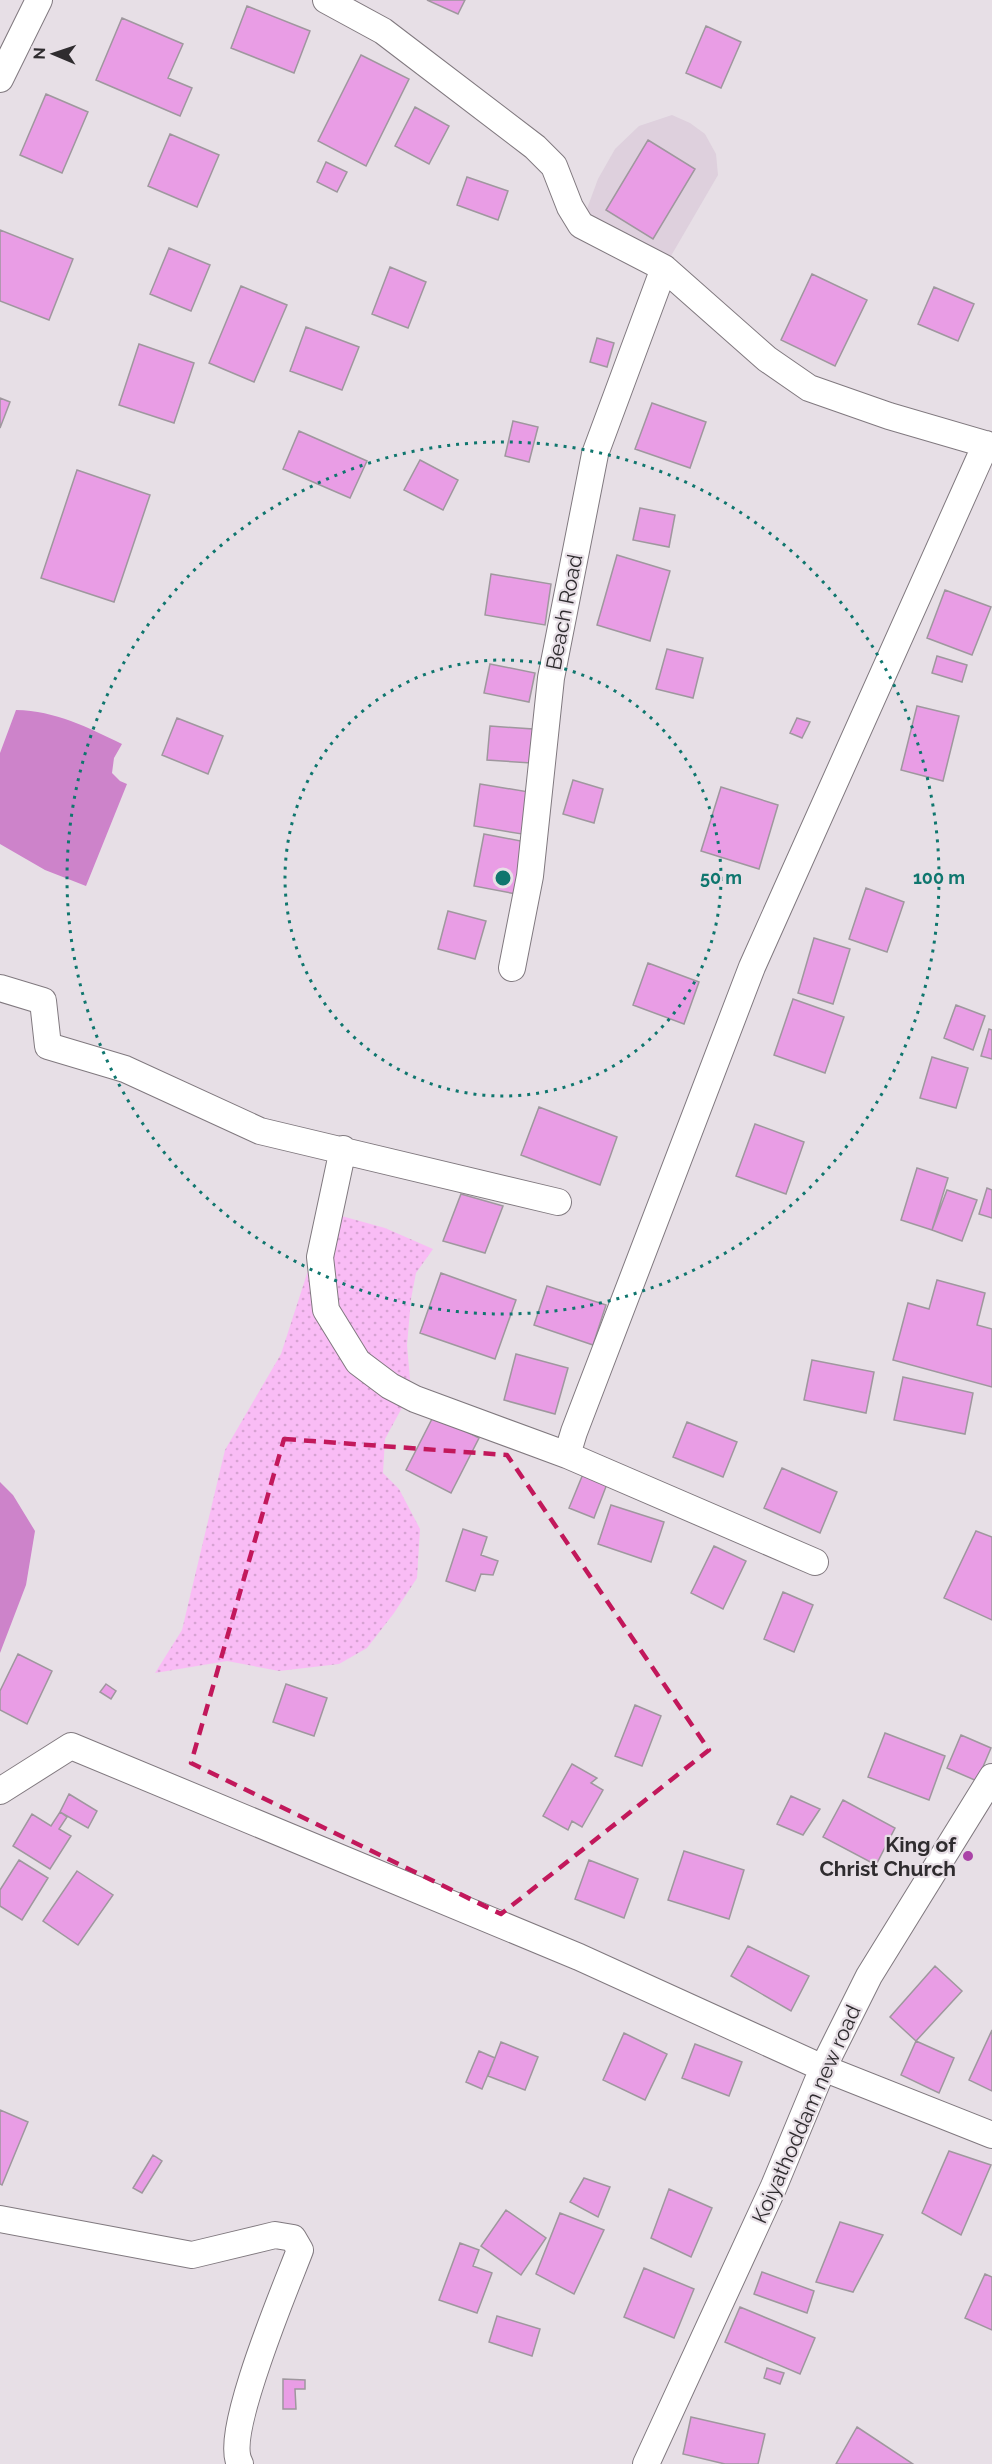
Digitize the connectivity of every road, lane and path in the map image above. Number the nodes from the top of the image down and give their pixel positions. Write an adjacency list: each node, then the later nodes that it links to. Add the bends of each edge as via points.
1 (39, 0): 3 (street)
2 (326, 0): 4 (street, via 382,32 535,147 554,166 581,225)
3 (0, 79)
4 (664, 268): 5 (street, via 766,359 809,388); 6 (street, Beach Road, via 595,454 551,678 530,876)
5 (989, 445): 10 (street, via 753,967 635,1268)
6 (512, 968)
7 (0, 988): 8 (street, via 44,1001 48,1046 125,1069 260,1131)
8 (344, 1149): 9 (street); 10 (street, via 320,1257 326,1310 358,1362 415,1399)
9 (558, 1202)
10 (567, 1455): 11 (street)
11 (815, 1562)
12 (992, 1777): 14 (street, Koiyathoddam new road, via 869,1976)
13 (0, 1791): 14 (street, via 71,1746 568,1952)
14 (823, 2068): 15 (street); 18 (street, Koiyathoddam new road, via 774,2186)
15 (992, 2135)
16 (0, 2219): 17 (street, via 192,2255 275,2235 293,2238 300,2250 255,2370 236,2444)
17 (240, 2464)
18 (646, 2464)

